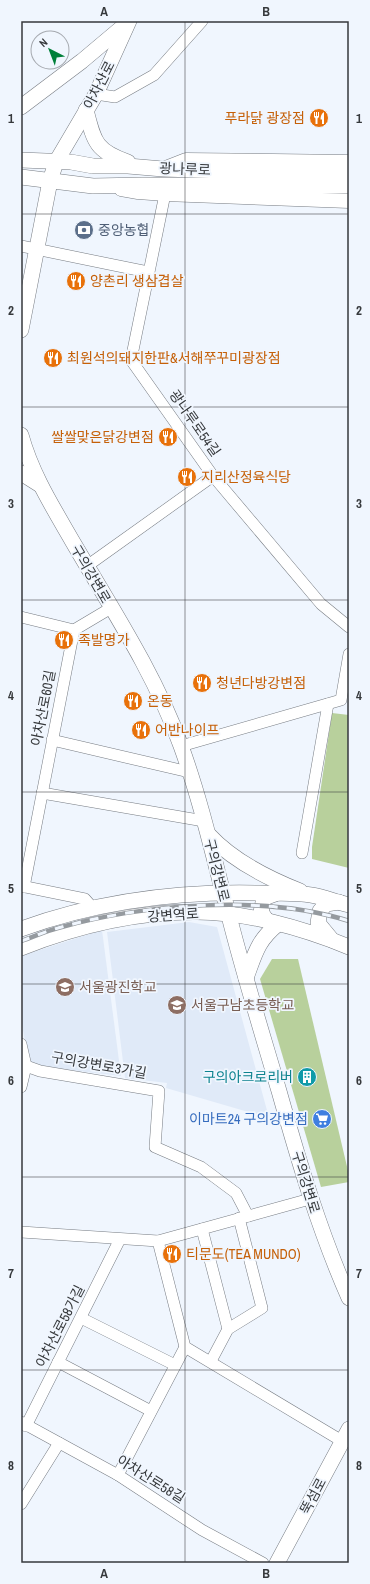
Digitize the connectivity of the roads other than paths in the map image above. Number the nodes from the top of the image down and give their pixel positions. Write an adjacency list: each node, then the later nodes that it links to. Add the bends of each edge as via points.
1 (129, 21): 3 (main road, 아차산로); 4 (main road, via 82,61)
2 (202, 21): 3 (street, via 154,75 115,97)
3 (96, 94): 5 (main road, 아차산로)
4 (21, 107)
5 (86, 110): 7 (main road, 아차산로); 9 (main road, via 93,137 99,146 110,156)
6 (21, 160): 7 (main road, 광나루로)
7 (56, 162): 9 (main road, 광나루로); 13 (main road, 아차산로)
8 (349, 162): 10 (street, via 186,160)
9 (144, 167): 10 (main road, 광나루로)
10 (163, 169): 11 (main road, 광나루로)
11 (349, 175)
12 (21, 177): 13 (main road, 광나루로)
13 (50, 181): 15 (main road, 광나루로); 19 (main road, 아차산로)
14 (349, 186): 15 (main road, 광나루로)
15 (112, 187): 16 (street)
16 (165, 194): 17 (street); 20 (street, 광나루로54길)
17 (349, 200)
18 (21, 246): 19 (street)
19 (36, 249): 20 (street); 21 (main road)
20 (148, 272): 24 (street, 광나루로54길, via 131,360)
21 (21, 330)
22 (21, 435): 25 (main road)
23 (21, 473): 25 (main road, 구의강변로)
24 (213, 476): 26 (street); 29 (street, 광나루로54길, via 321,604)
25 (40, 485): 26 (main road, 구의강변로)
26 (87, 566): 27 (main road, 구의강변로)
27 (111, 608): 30 (street); 34 (main road, 구의강변로, via 167,709)
28 (21, 617): 30 (street)
29 (349, 627)
30 (74, 630): 33 (street, 아차산로60길)
31 (349, 654): 32 (street, via 341,700)
32 (328, 704): 34 (street); 38 (street)
33 (52, 740): 35 (street); 36 (street, 아차산로60길)
34 (181, 746): 35 (main road, 구의강변로)
35 (189, 772): 37 (main road, 구의강변로)
36 (42, 793): 37 (street); 39 (street, 아차산로60길)
37 (206, 827): 40 (main road, 구의강변로); 42 (main road, via 217,844 250,868)
38 (302, 853)
39 (23, 886): 44 (street, 아차산로60길, via 85,899)
40 (223, 892): 41 (main road, 강변역로); 44 (main road, 강변역로, via 141,899); 45 (main road, 구의강변로)
41 (275, 894): 42 (main road, 강변역로); 46 (main road, via 264,898 261,912)
42 (310, 895): 43 (main road, 강변역로)
43 (344, 903): 48 (main road, via 326,904 320,911 318,923)
44 (92, 907): 47 (main road, 강변역로)
45 (228, 914): 46 (main road, 강변역로); 50 (main road, 강변역로, via 156,914 68,932); 51 (main road, 구의강변로)
46 (273, 923): 48 (main road, 강변역로); 51 (main road, via 255,952)
47 (21, 929)
48 (332, 940): 49 (main road, 강변역로)
49 (349, 947)
50 (21, 948)
51 (246, 978): 55 (main road, 구의강변로)
52 (21, 1044): 53 (street)
53 (26, 1066): 54 (street); 56 (street, 구의강변로3가길, via 40,1071 159,1091 155,1147 201,1167 236,1193)
54 (21, 1086)
55 (310, 1199): 56 (street); 61 (main road, 구의강변로)
56 (244, 1217): 57 (street); 63 (street, via 262,1308)
57 (202, 1229): 60 (street); 63 (street)
58 (21, 1232): 59 (street)
59 (120, 1239): 60 (street); 62 (street, 아차산로58가길)
60 (158, 1241): 64 (street)
61 (349, 1298)
62 (80, 1318): 66 (street, 아차산로58가길); 67 (street)
63 (228, 1329): 65 (street)
64 (185, 1347): 65 (street); 67 (street)
65 (211, 1361): 70 (street)
66 (58, 1362): 68 (street); 69 (street, 아차산로58가길)
67 (175, 1365): 68 (street)
68 (151, 1411): 72 (street)
69 (24, 1424): 71 (street, 아차산로58길)
70 (346, 1435): 75 (main road, 뚝섬로)
71 (59, 1443): 72 (street, 아차산로58길); 73 (street)
72 (118, 1475): 74 (street, 아차산로58길, via 202,1530)
73 (21, 1504)
74 (263, 1563)
75 (277, 1563)

